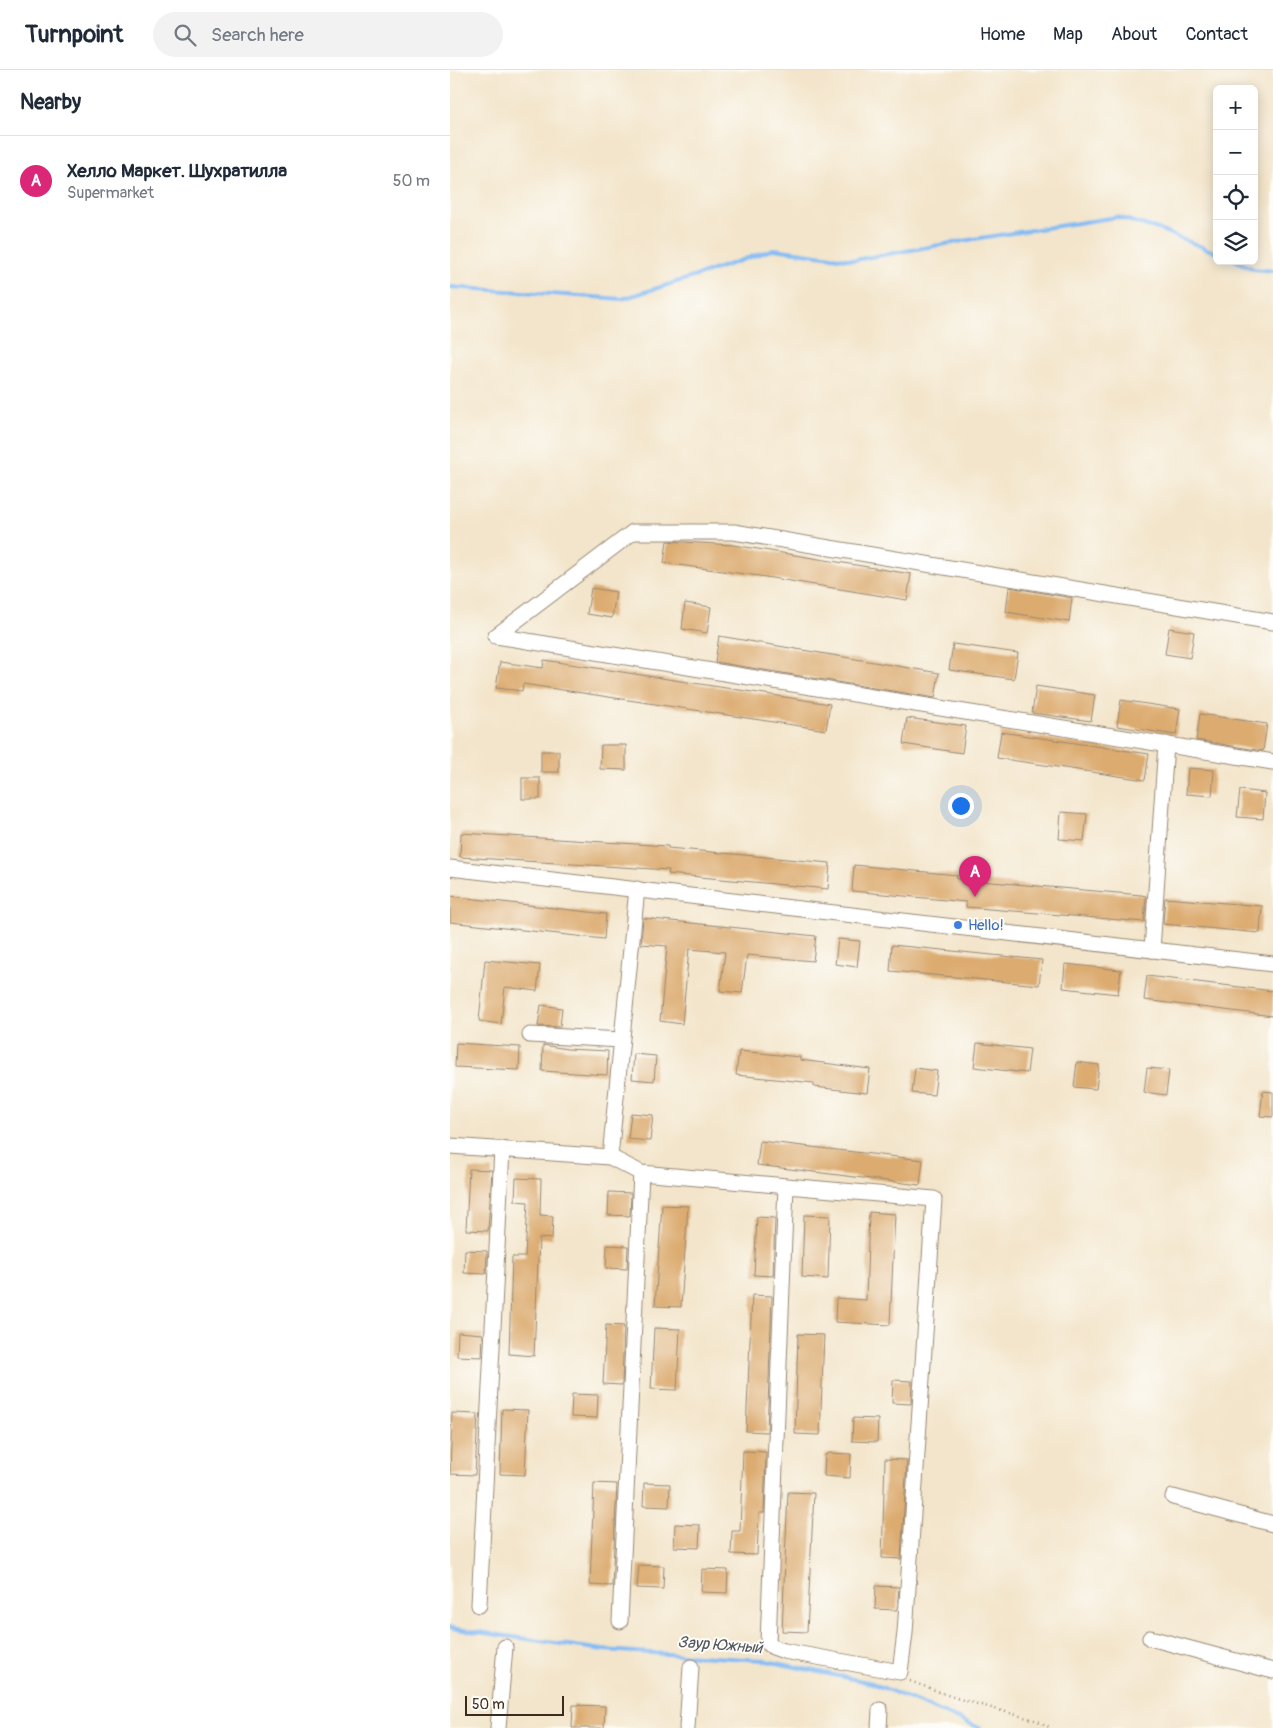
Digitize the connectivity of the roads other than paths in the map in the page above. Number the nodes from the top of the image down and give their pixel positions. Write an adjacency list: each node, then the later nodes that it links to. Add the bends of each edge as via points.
1 (1273, 622): 2 (street, via 734,532 633,532 496,636)
2 (1166, 744): 3 (street); 6 (street)
3 (1273, 762)
4 (450, 868): 5 (street)
5 (637, 889): 6 (street); 9 (street)
6 (1152, 950): 7 (street)
7 (1273, 964)
8 (530, 1035): 9 (street)
9 (621, 1040): 12 (street)
10 (450, 1146): 11 (street)
11 (502, 1149): 12 (street); 17 (street)
12 (610, 1157): 13 (street)
13 (641, 1173): 14 (street); 18 (street)
14 (786, 1186): 14 (street, via 934,1199 906,1624 900,1672 784,1651 768,1643)
15 (1173, 1497): 16 (street)
16 (1273, 1524)
17 (479, 1605)
18 (620, 1621)
19 (1150, 1638): 22 (street)
20 (505, 1647): 24 (street)
21 (691, 1667): 25 (street)
22 (1273, 1671)
23 (880, 1710): 26 (street)
24 (498, 1728)
25 (686, 1728)
26 (879, 1728)

